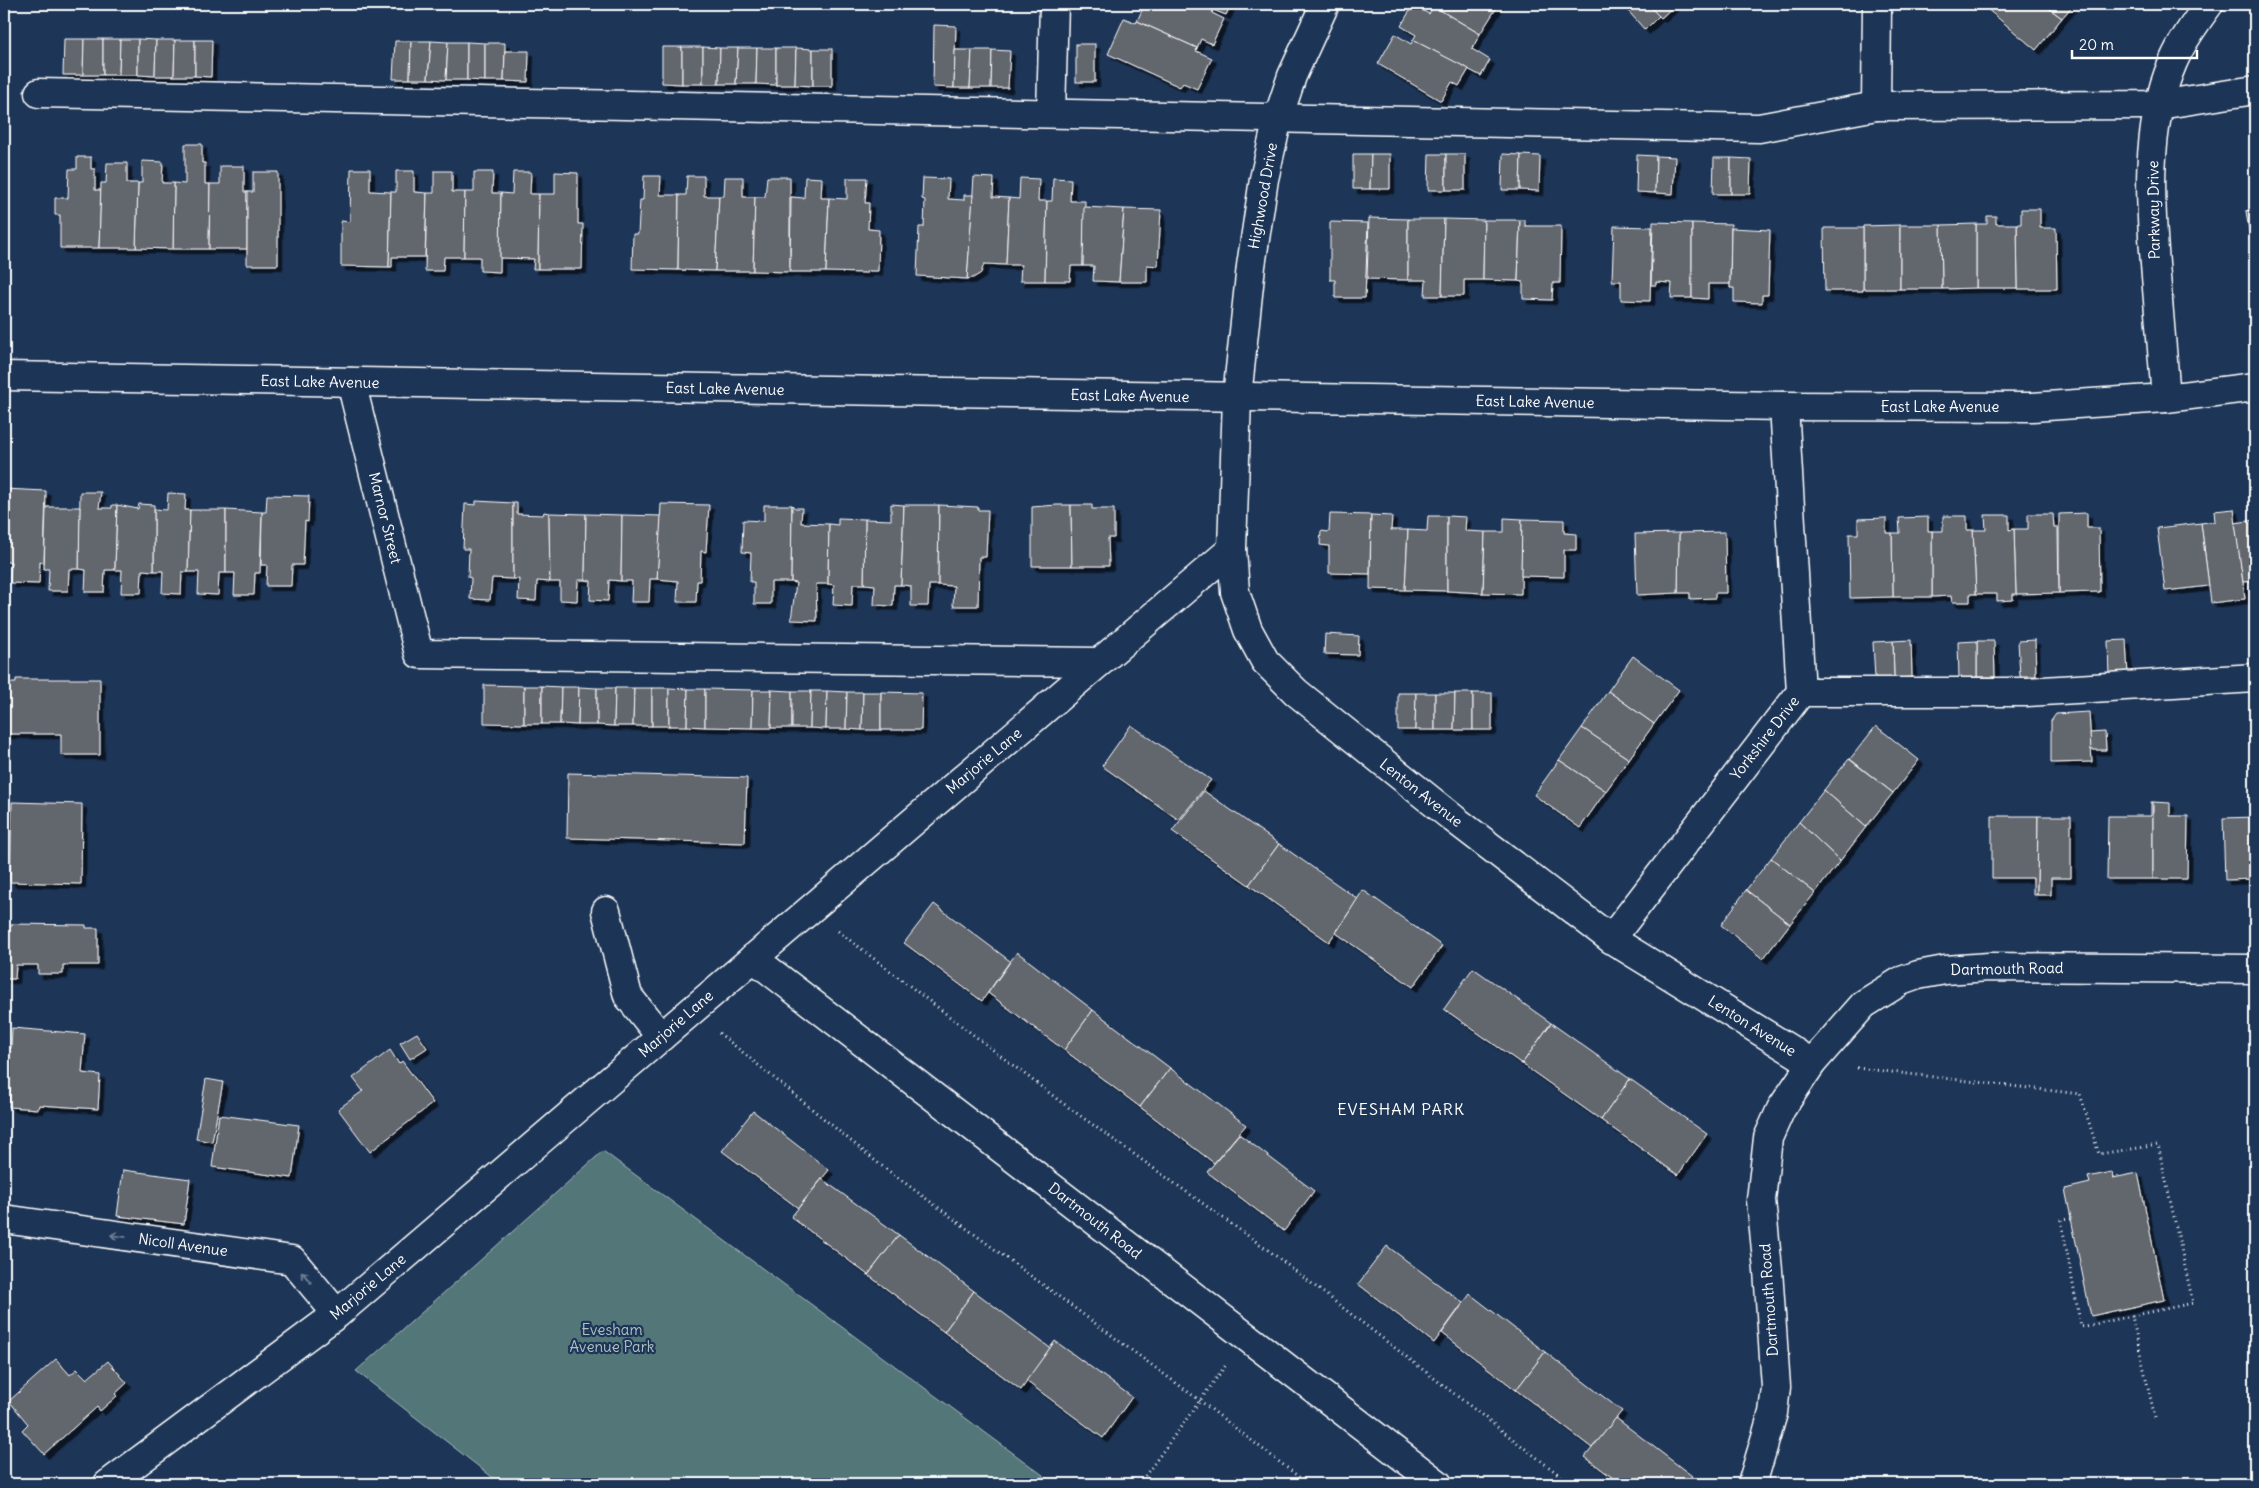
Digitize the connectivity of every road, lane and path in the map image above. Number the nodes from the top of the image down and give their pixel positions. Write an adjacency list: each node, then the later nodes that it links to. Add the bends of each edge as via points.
1 (1054, 4): 9 (street)
2 (1325, 4): 10 (street, Highwood Drive, via 1292,76)
3 (1877, 4): 8 (street)
4 (2209, 4): 7 (street, Parkway Drive, via 2173,62)
5 (2255, 90): 7 (street)
6 (39, 93): 9 (street)
7 (2159, 105): 8 (street); 15 (street, Parkway Drive, via 2150,172)
8 (1876, 106): 10 (street, via 1759,128)
9 (1051, 113): 10 (street)
10 (1278, 118): 14 (street, Highwood Drive, via 1264,179)
11 (4, 376): 12 (street, East Lake Avenue)
12 (351, 382): 14 (street, East Lake Avenue); 18 (street, Marnor Street, via 419,654)
13 (2255, 387): 15 (street, East Lake Avenue)
14 (1237, 397): 16 (street, East Lake Avenue); 17 (street, Lenton Avenue)
15 (2166, 398): 16 (street, East Lake Avenue, via 2032,407)
16 (1784, 406): 20 (street, Yorkshire Drive)
17 (1232, 549): 18 (street, Marjorie Lane); 23 (street, Lenton Avenue, via 1235,592 1248,630 1265,660 1290,686 1372,755)
18 (1100, 662): 21 (street, Marjorie Lane)
19 (2255, 678): 20 (street, via 2027,692)
20 (1801, 692): 23 (street, Yorkshire Drive)
21 (810, 909): 24 (street, Marjorie Lane); 40 (path, via 1061,1102 1272,1253)
22 (606, 911): 27 (street, via 628,996)
23 (1610, 939): 28 (street, Lenton Avenue)
24 (753, 958): 26 (street, Marjorie Lane); 33 (street, Dartmouth Road)
25 (2255, 969): 28 (street, Dartmouth Road, via 1989,967 1918,975 1901,981 1864,1004)
26 (692, 1010): 27 (street, Marjorie Lane); 34 (path, via 878,1163)
27 (661, 1037): 31 (street, Marjorie Lane)
28 (1812, 1063): 32 (path, via 2080,1094 2099,1154 2158,1145 2193,1303); 41 (street, Dartmouth Road, via 1781,1109 1768,1138 1763,1170 1760,1200 1776,1387 1773,1413)
29 (4, 1219): 31 (street, Nicoll Avenue, one-way to 29, via 292,1260)
30 (2071, 1219): 32 (path, via 2061,1220 2082,1327)
31 (337, 1314): 36 (street, Marjorie Lane)
32 (2132, 1316): 35 (path)
33 (1247, 1338): 34 (path); 39 (street, Dartmouth Road)
34 (1199, 1400): 37 (path); 38 (path)
35 (2154, 1418)
36 (108, 1484)
37 (1140, 1484)
38 (1308, 1484)
39 (1438, 1484)
40 (1571, 1484)
41 (1752, 1484)

